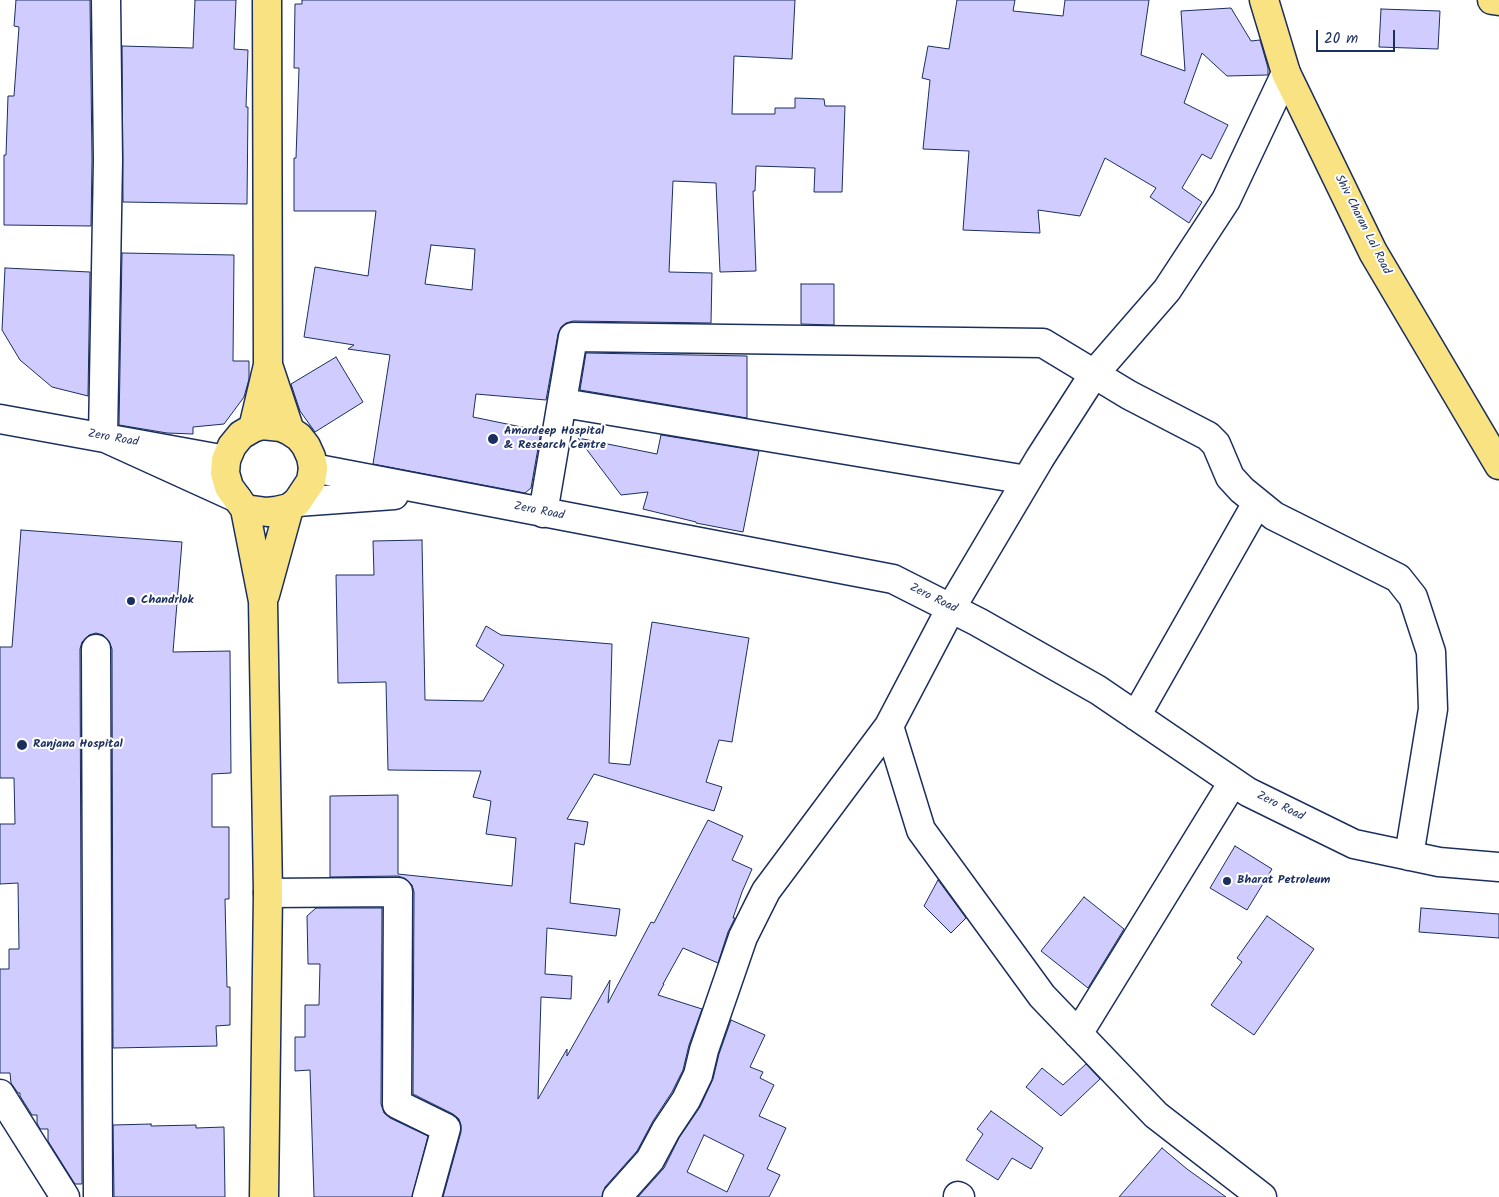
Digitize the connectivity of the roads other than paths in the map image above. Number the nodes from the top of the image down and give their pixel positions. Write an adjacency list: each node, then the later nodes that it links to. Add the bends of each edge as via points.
1 (106, 0): 13 (street, via 108,160)
2 (267, 0): 7 (main road)
3 (1264, 0): 6 (main road, Shiv Charan Lal Road)
4 (1492, 0): 5 (main road)
5 (1499, 1)
6 (1286, 73): 8 (street, via 1226,200 1167,290); 15 (main road, Shiv Charan Lal Road, via 1373,252)
7 (268, 365): 11 (main road); 12 (main road)
8 (1094, 374): 9 (street, via 1043,343 574,337); 17 (street); 19 (street, via 1208,436 1216,444 1230,478)
9 (563, 403): 17 (street); 22 (street)
10 (0, 419): 13 (street, Zero Road)
11 (253, 428): 12 (main road, via 272,425); 14 (main road, via 241,435)
12 (290, 430): 16 (main road, via 306,446)
13 (103, 437): 14 (street, Zero Road); 20 (street)
14 (226, 460): 20 (main road, via 229,487)
15 (1499, 465)
16 (313, 468): 18 (street, Zero Road); 21 (main road, via 311,481)
17 (1027, 480): 24 (street)
18 (431, 492): 21 (street); 22 (street, Zero Road)
19 (1257, 503): 26 (street); 29 (street, via 1274,516 1398,578 1413,597 1431,652 1433,709)
20 (241, 504): 21 (main road, via 266,512); 23 (main road)
21 (293, 505): 23 (main road)
22 (543, 513): 24 (street, Zero Road, via 893,579)
23 (263, 602): 31 (main road)
24 (951, 608): 26 (street, Zero Road, via 1098,690); 27 (street)
25 (96, 649): 35 (street)
26 (1136, 716): 28 (street, Zero Road)
27 (889, 726): 32 (street, via 921,830 1042,996); 38 (street, via 766,891 743,937 698,1075 686,1100 650,1160)
28 (1234, 782): 29 (street, Zero Road, via 1354,844); 32 (street)
29 (1409, 856): 30 (street, Zero Road)
30 (1499, 867)
31 (268, 893): 36 (main road); 37 (street, via 398,892 397,1104 446,1128)
32 (1078, 1034): 39 (street, via 1156,1115)
33 (0, 1094): 34 (street)
34 (66, 1197)
35 (98, 1197)
36 (264, 1197)
37 (427, 1197)
38 (617, 1197)
39 (1262, 1197)

